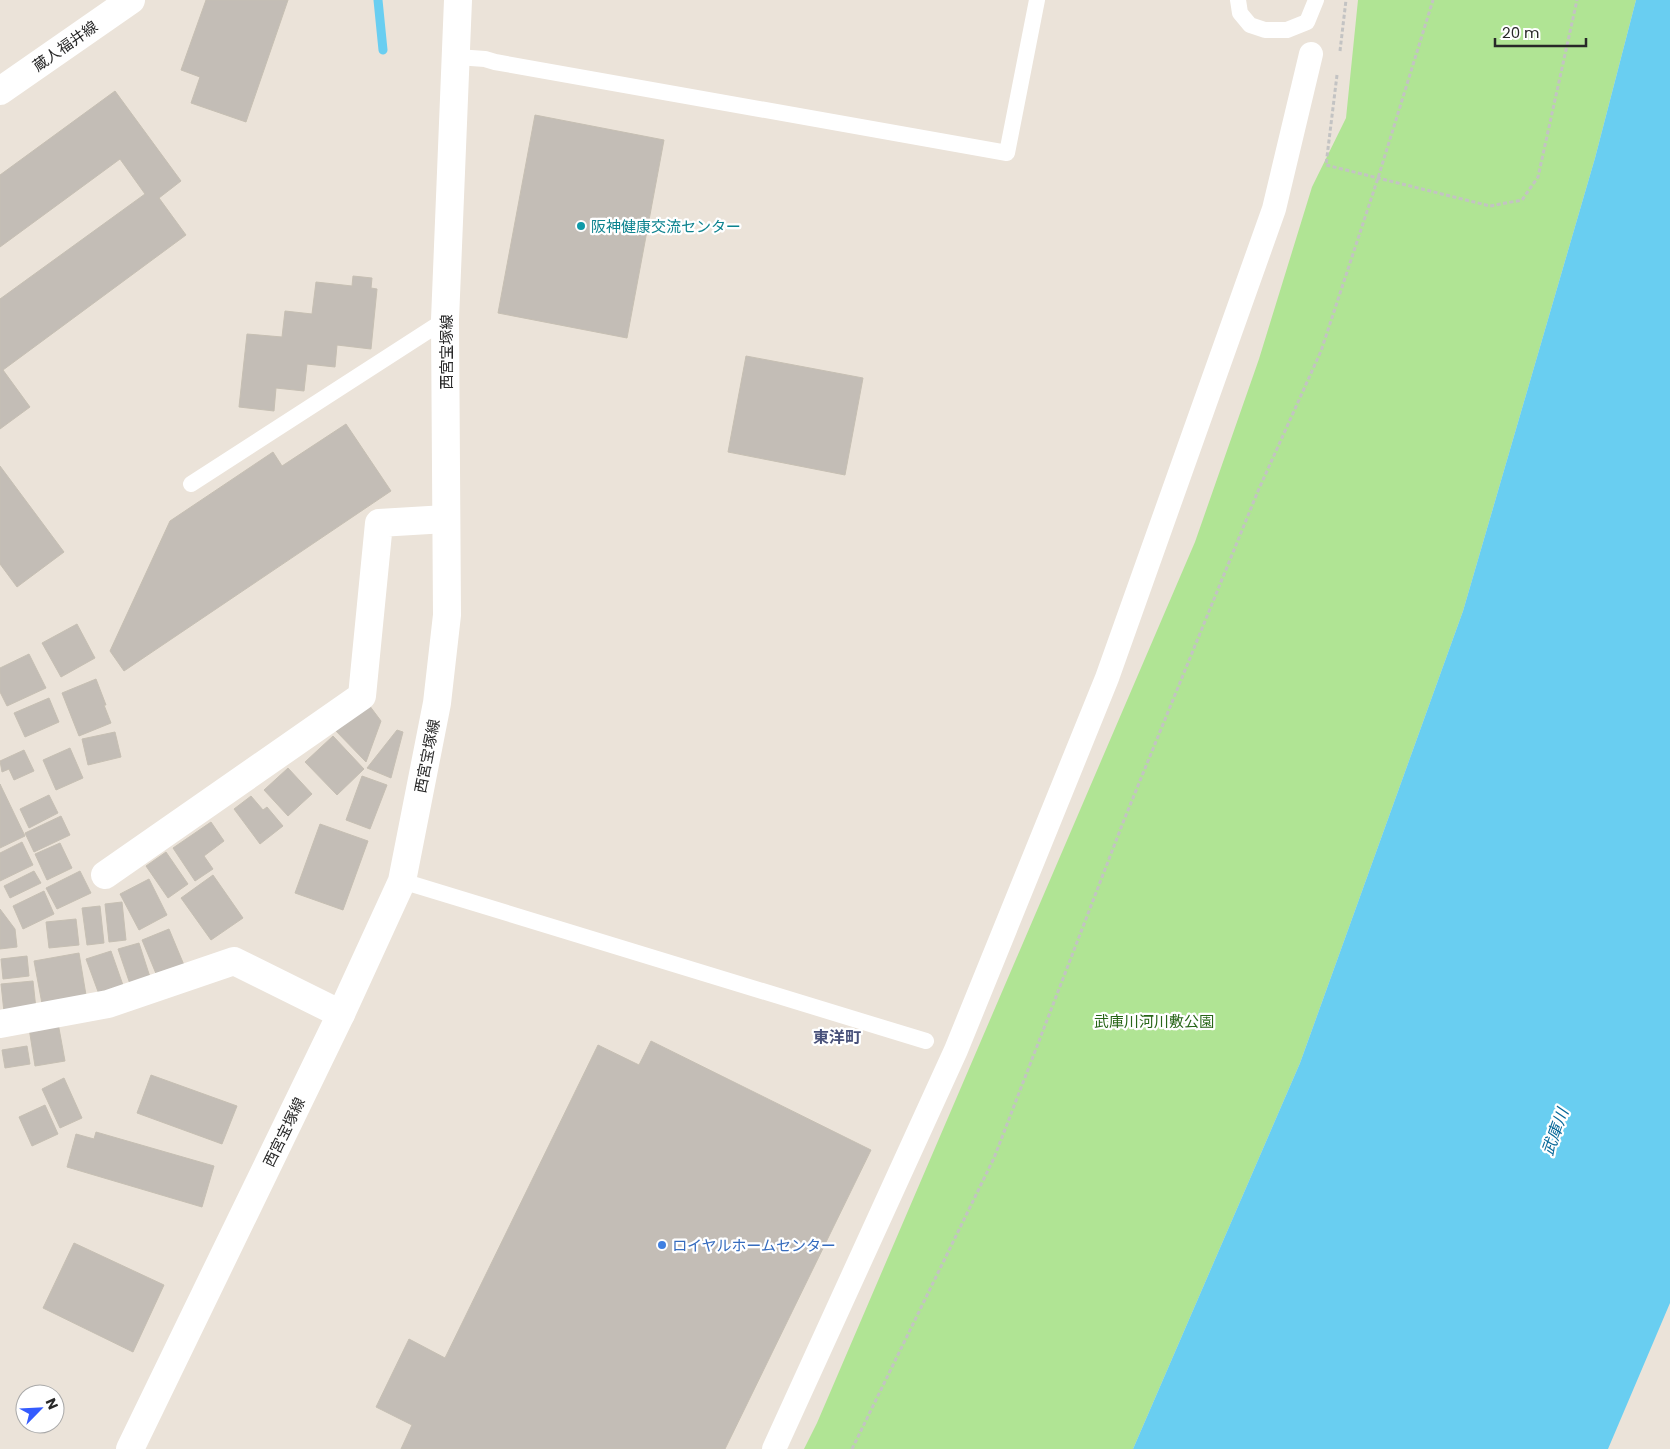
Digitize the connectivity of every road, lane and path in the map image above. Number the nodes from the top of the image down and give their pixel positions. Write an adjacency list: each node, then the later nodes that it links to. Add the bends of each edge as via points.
1 (131, 0): 13 (main road, 蔵人福井線)
2 (458, 0): 10 (main road, 西宮宝塚線)
3 (1037, 0): 10 (lane, via 1007,153 485,59)
4 (1238, 0): 5 (lane, via 1240,13 1250,25 1265,30 1287,30 1306,22)
5 (1316, 0)
6 (1346, 0): 11 (path)
7 (1433, 0): 14 (path)
8 (1577, 0): 14 (path, via 1538,177 1522,200 1490,206)
9 (1311, 54): 24 (street, via 1274,209 1107,678 956,1050)
10 (457, 57): 15 (main road, 西宮宝塚線)
11 (1339, 58)
12 (1338, 68): 14 (path, via 1326,165)
13 (0, 91)
14 (1378, 178): 25 (path, via 1321,351 1258,491 1124,820 994,1158)
15 (445, 320): 16 (lane); 17 (main road, 西宮宝塚線)
16 (191, 484)
17 (446, 519): 18 (main road, via 379,523 362,696); 19 (main road, 西宮宝塚線, via 447,615 437,703)
18 (105, 875)
19 (402, 881): 20 (main road, 西宮宝塚線); 22 (lane)
20 (342, 1014): 21 (main road, via 234,961 108,1004); 23 (main road, 西宮宝塚線)
21 (0, 1024)
22 (926, 1041)
23 (130, 1449)
24 (774, 1449)
25 (852, 1449)

